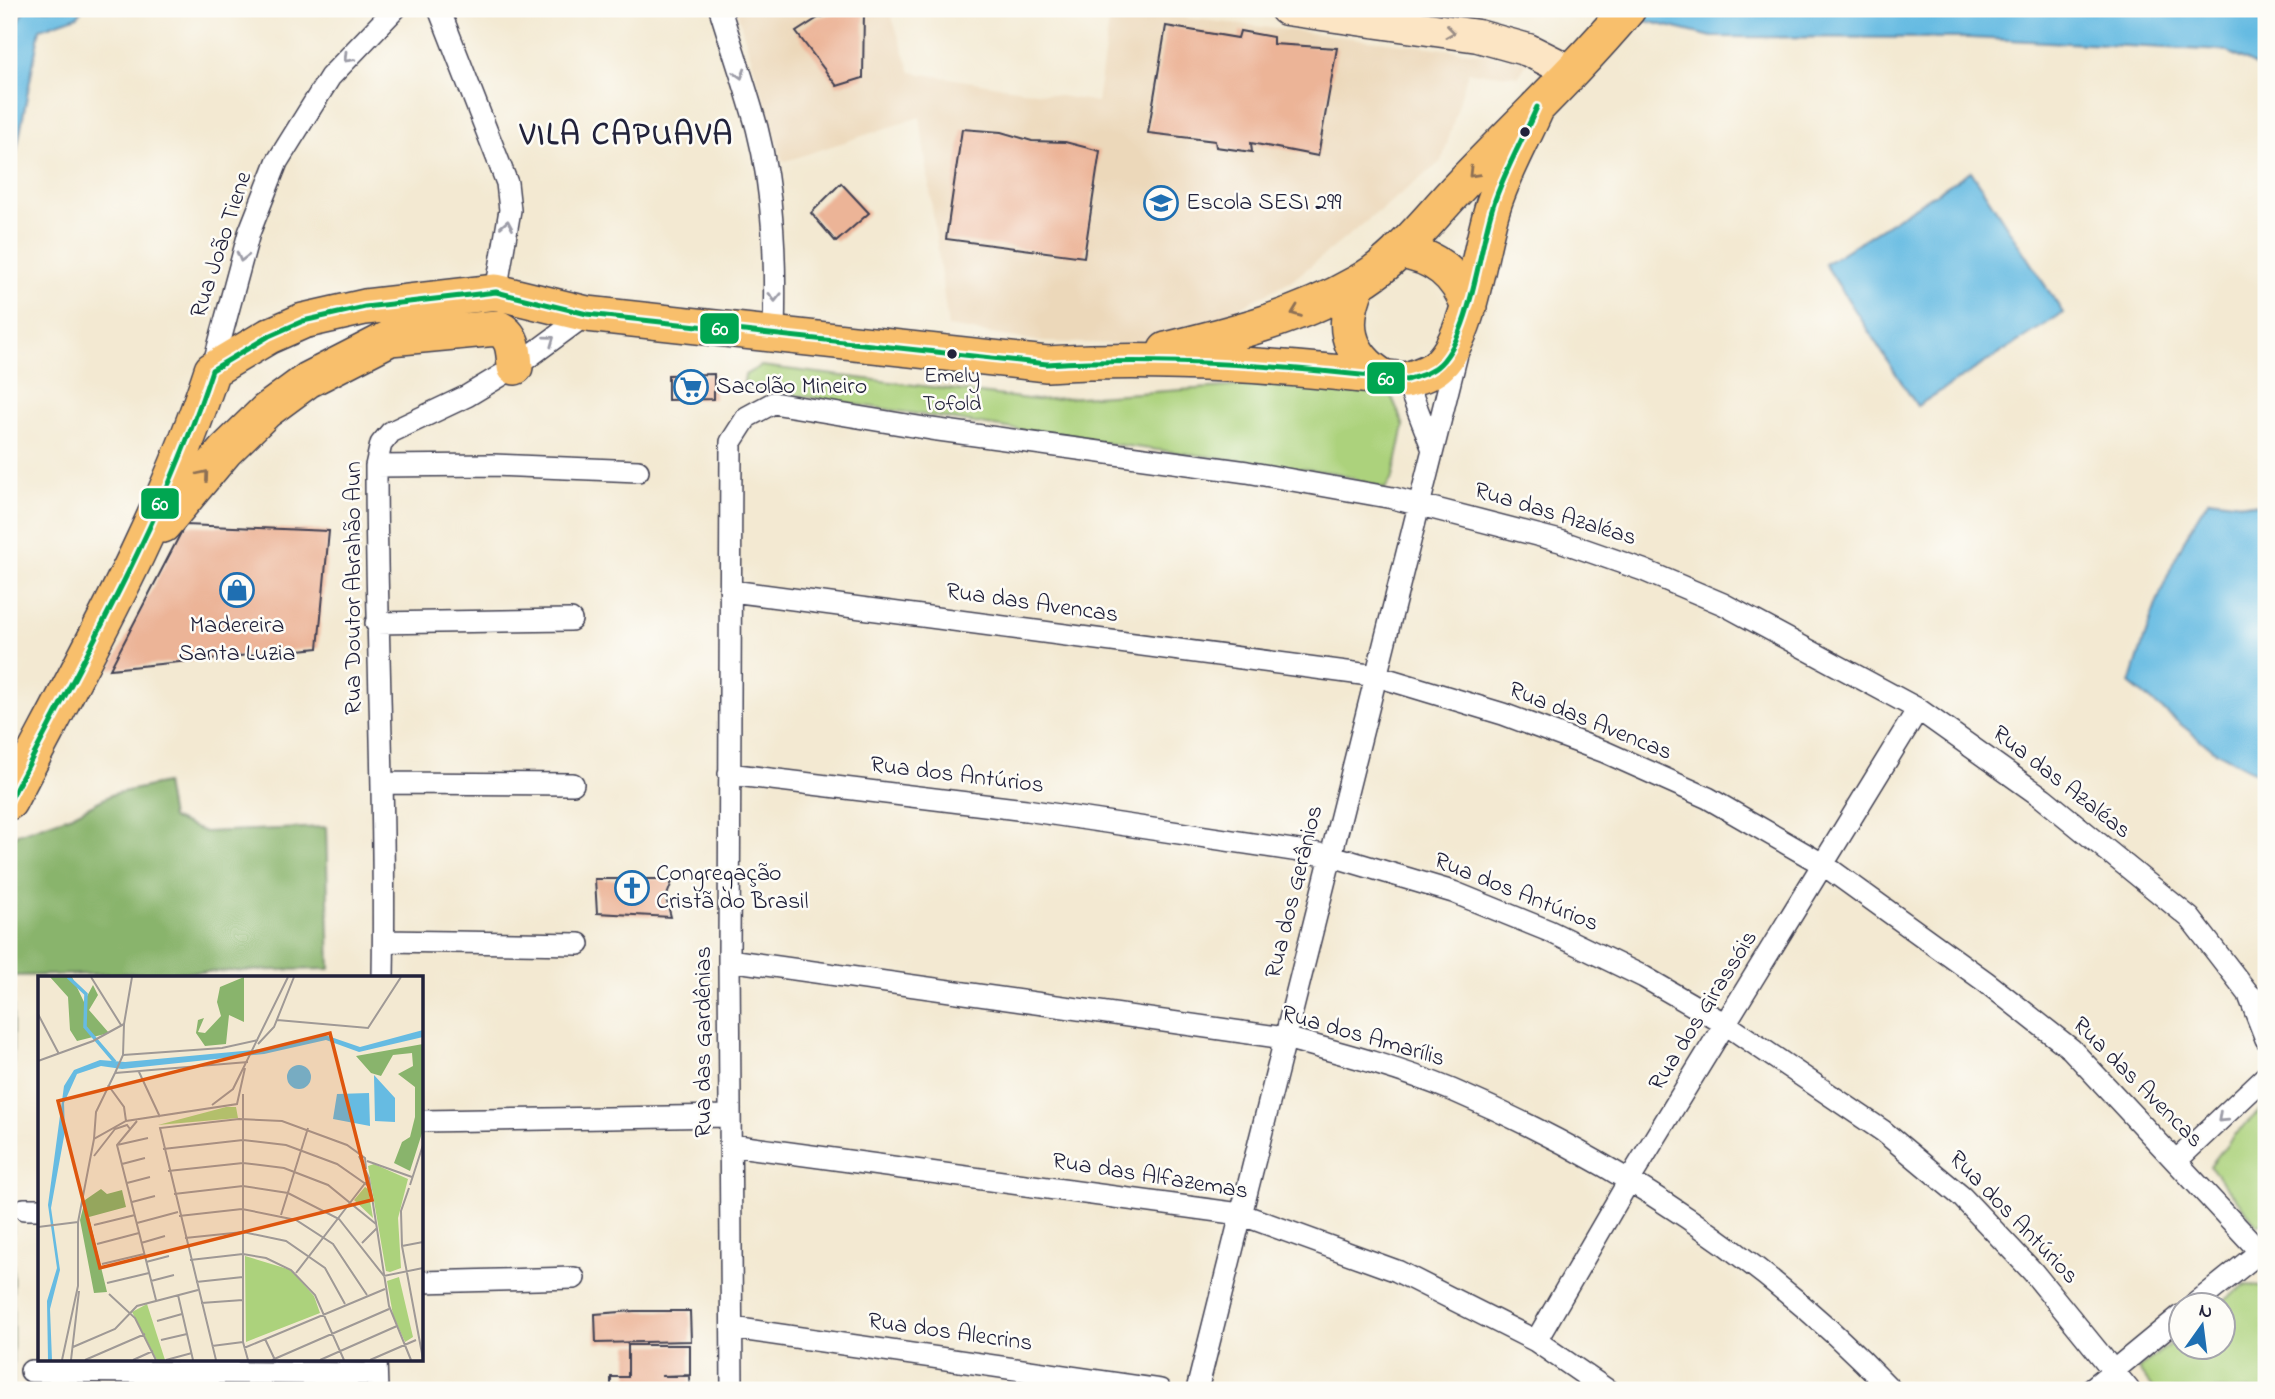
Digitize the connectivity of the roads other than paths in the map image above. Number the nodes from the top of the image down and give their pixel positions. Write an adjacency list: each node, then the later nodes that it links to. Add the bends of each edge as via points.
1 (395, 9): 17 (street, Rua João Tiene, one-way to 17, via 330,77 276,162 249,233)
2 (439, 9): 10 (street, one-way to 2, via 510,210 507,183)
3 (720, 9): 13 (street, one-way to 13, via 757,130 769,192)
4 (1286, 9): 6 (main road, one-way to 6, via 1478,36 1528,50)
5 (1625, 13): 6 (main road)
6 (1572, 72): 7 (main road)
7 (1537, 107): 8 (main road, one-way to 8); 11 (main road, via 1494,203)
8 (1399, 251): 9 (main road); 11 (main road, via 1418,253 1447,270)
9 (1358, 284): 15 (main road, one-way to 15, via 1303,310 1239,332); 18 (main road, via 1349,305 1350,337 1365,364)
10 (493, 304): 12 (main road); 14 (main road); 17 (main road, via 365,307 303,321)
11 (1469, 307): 18 (main road, via 1441,363 1430,372); 21 (street, Rua dos Gerânios)
12 (587, 314): 13 (main road); 16 (street, Rua Doutor Abrahão Aun, one-way to 12)
13 (774, 332): 15 (main road, via 1047,364)
14 (390, 338): 16 (main road, via 497,328 510,338); 19 (main road, via 308,380)
15 (1121, 360): 18 (main road)
16 (515, 366): 22 (street, Rua Doutor Abrahão Aun, via 467,396 391,432)
17 (212, 370): 19 (main road, via 218,400 233,415); 25 (main road, via 193,429)
18 (1395, 379): 21 (street)
19 (266, 411): 25 (main road, one-way to 19, via 225,451)
20 (731, 442): 24 (street, Rua das Azaléas, via 747,417 773,403 1248,472); 26 (street, Rua das Gardênias)
21 (1432, 447): 24 (street, Rua dos Gerânios)
22 (376, 466): 23 (street); 28 (street, Rua Doutor Abrahão Aun)
23 (638, 471)
24 (1420, 504): 29 (street, Rua dos Gerânios); 30 (street, Rua das Azaléas, via 1560,541 1643,570 1723,604)
25 (131, 566): 34 (main road)
26 (732, 591): 29 (street, Rua das Avencas); 31 (street, Rua das Gardênias)
27 (571, 620): 28 (street)
28 (376, 623): 32 (street, Rua Doutor Abrahão Aun)
29 (1377, 676): 35 (street, Rua dos Gerânios); 36 (street, Rua das Avencas, via 1503,714 1605,752 1708,798)
30 (1918, 709): 36 (street, Rua dos Girassóis); 41 (street, Rua das Azaléas, via 2043,798 2190,918)
31 (729, 775): 35 (street, Rua dos Antúrios, via 1026,810); 39 (street, Rua das Gardênias)
32 (382, 783): 33 (street); 37 (street, Rua Doutor Abrahão Aun)
33 (573, 784)
34 (9, 802)
35 (1332, 856): 43 (street, Rua dos Antúrios, via 1453,892 1549,931 1644,977); 44 (street, Rua dos Gerânios)
36 (1824, 865): 43 (street, Rua dos Girassóis); 50 (street, Rua das Avencas, via 2071,1049)
37 (384, 941): 38 (street); 40 (street, Rua Doutor Abrahão Aun)
38 (579, 944)
39 (729, 960): 44 (street, Rua dos Amarílis); 47 (street, Rua das Gardênias)
40 (383, 976)
41 (2248, 993): 42 (street, Rua das Azaléas); 45 (street, Rua das Azaléas)
42 (2266, 1009)
43 (1727, 1025): 51 (street, Rua dos Girassóis); 60 (street, Rua dos Antúrios, via 1883,1131 1962,1198 2033,1272)
44 (1285, 1038): 51 (street, Rua dos Amarílis, via 1368,1060 1451,1090); 52 (street, Rua dos Gerânios)
45 (2266, 1039)
46 (2266, 1076): 50 (street, one-way to 50)
47 (730, 1116): 48 (street); 49 (street, Rua das Gardênias)
48 (424, 1121)
49 (731, 1145): 52 (street, Rua das Alfazemas); 57 (street, Rua das Gardênias)
50 (2177, 1160): 53 (street, Rua das Avencas)
51 (1630, 1180): 59 (street, Rua dos Girassóis); 67 (street, Rua dos Amarílis, via 1802,1305)
52 (1240, 1214): 59 (street, Rua das Alfazemas, via 1397,1271); 65 (street, Rua dos Gerânios)
53 (2265, 1252): 56 (street)
54 (575, 1278): 55 (street)
55 (424, 1282)
56 (2214, 1290)
57 (733, 1328): 63 (street, Rua das Gardênias); 64 (street, Rua dos Alecrins)
58 (2166, 1328): 60 (street)
59 (1536, 1341): 66 (street, Rua das Alfazemas)
60 (2115, 1370): 68 (street); 69 (street, Rua dos Antúrios)
61 (31, 1371): 62 (street)
62 (376, 1374)
63 (732, 1390)
64 (1160, 1390)
65 (1198, 1390)
66 (1607, 1390)
67 (1891, 1390)
68 (2090, 1390)
69 (2129, 1390)

